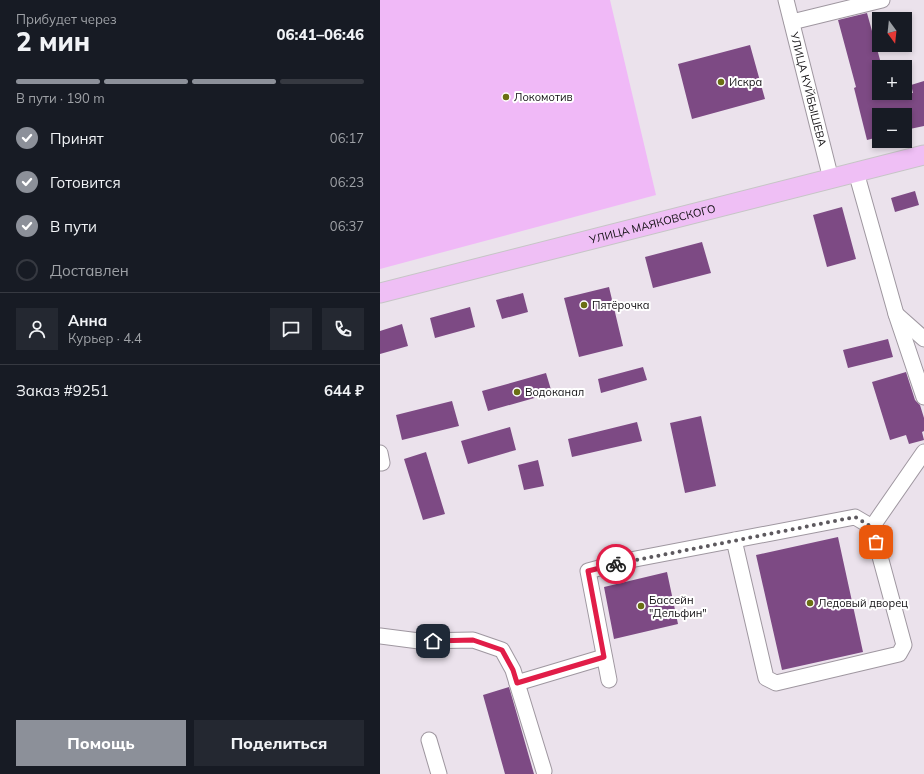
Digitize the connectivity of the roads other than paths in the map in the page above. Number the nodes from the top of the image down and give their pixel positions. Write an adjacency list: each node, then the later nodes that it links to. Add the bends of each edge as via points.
1 (786, 0): 3 (street, УЛИЦА КУЙБЫШЕВА)
2 (882, 0): 3 (street)
3 (792, 22): 6 (street, УЛИЦА КУЙБЫШЕВА)
4 (924, 155): 5 (main road, УЛИЦА МАЯКОВСКОГО)
5 (856, 172): 6 (main road, УЛИЦА МАЯКОВСКОГО); 8 (street)
6 (831, 179): 7 (main road, УЛИЦА МАЯКОВСКОГО)
7 (380, 294)
8 (896, 314): 9 (street); 10 (street)
9 (924, 339)
10 (924, 397)
11 (924, 452): 14 (street)
12 (380, 453): 13 (street)
13 (380, 463)
14 (872, 527): 15 (street, via 855,517); 15 (street, via 904,645 899,654 776,683 766,678)
15 (734, 540): 17 (street, via 625,561 588,571)
16 (380, 636): 19 (street, via 419,641 473,640 502,650)
17 (604, 657): 18 (street); 19 (street)
18 (609, 680)
19 (517, 683): 21 (street)
20 (429, 740): 22 (street)
21 (544, 771)
22 (439, 774)

